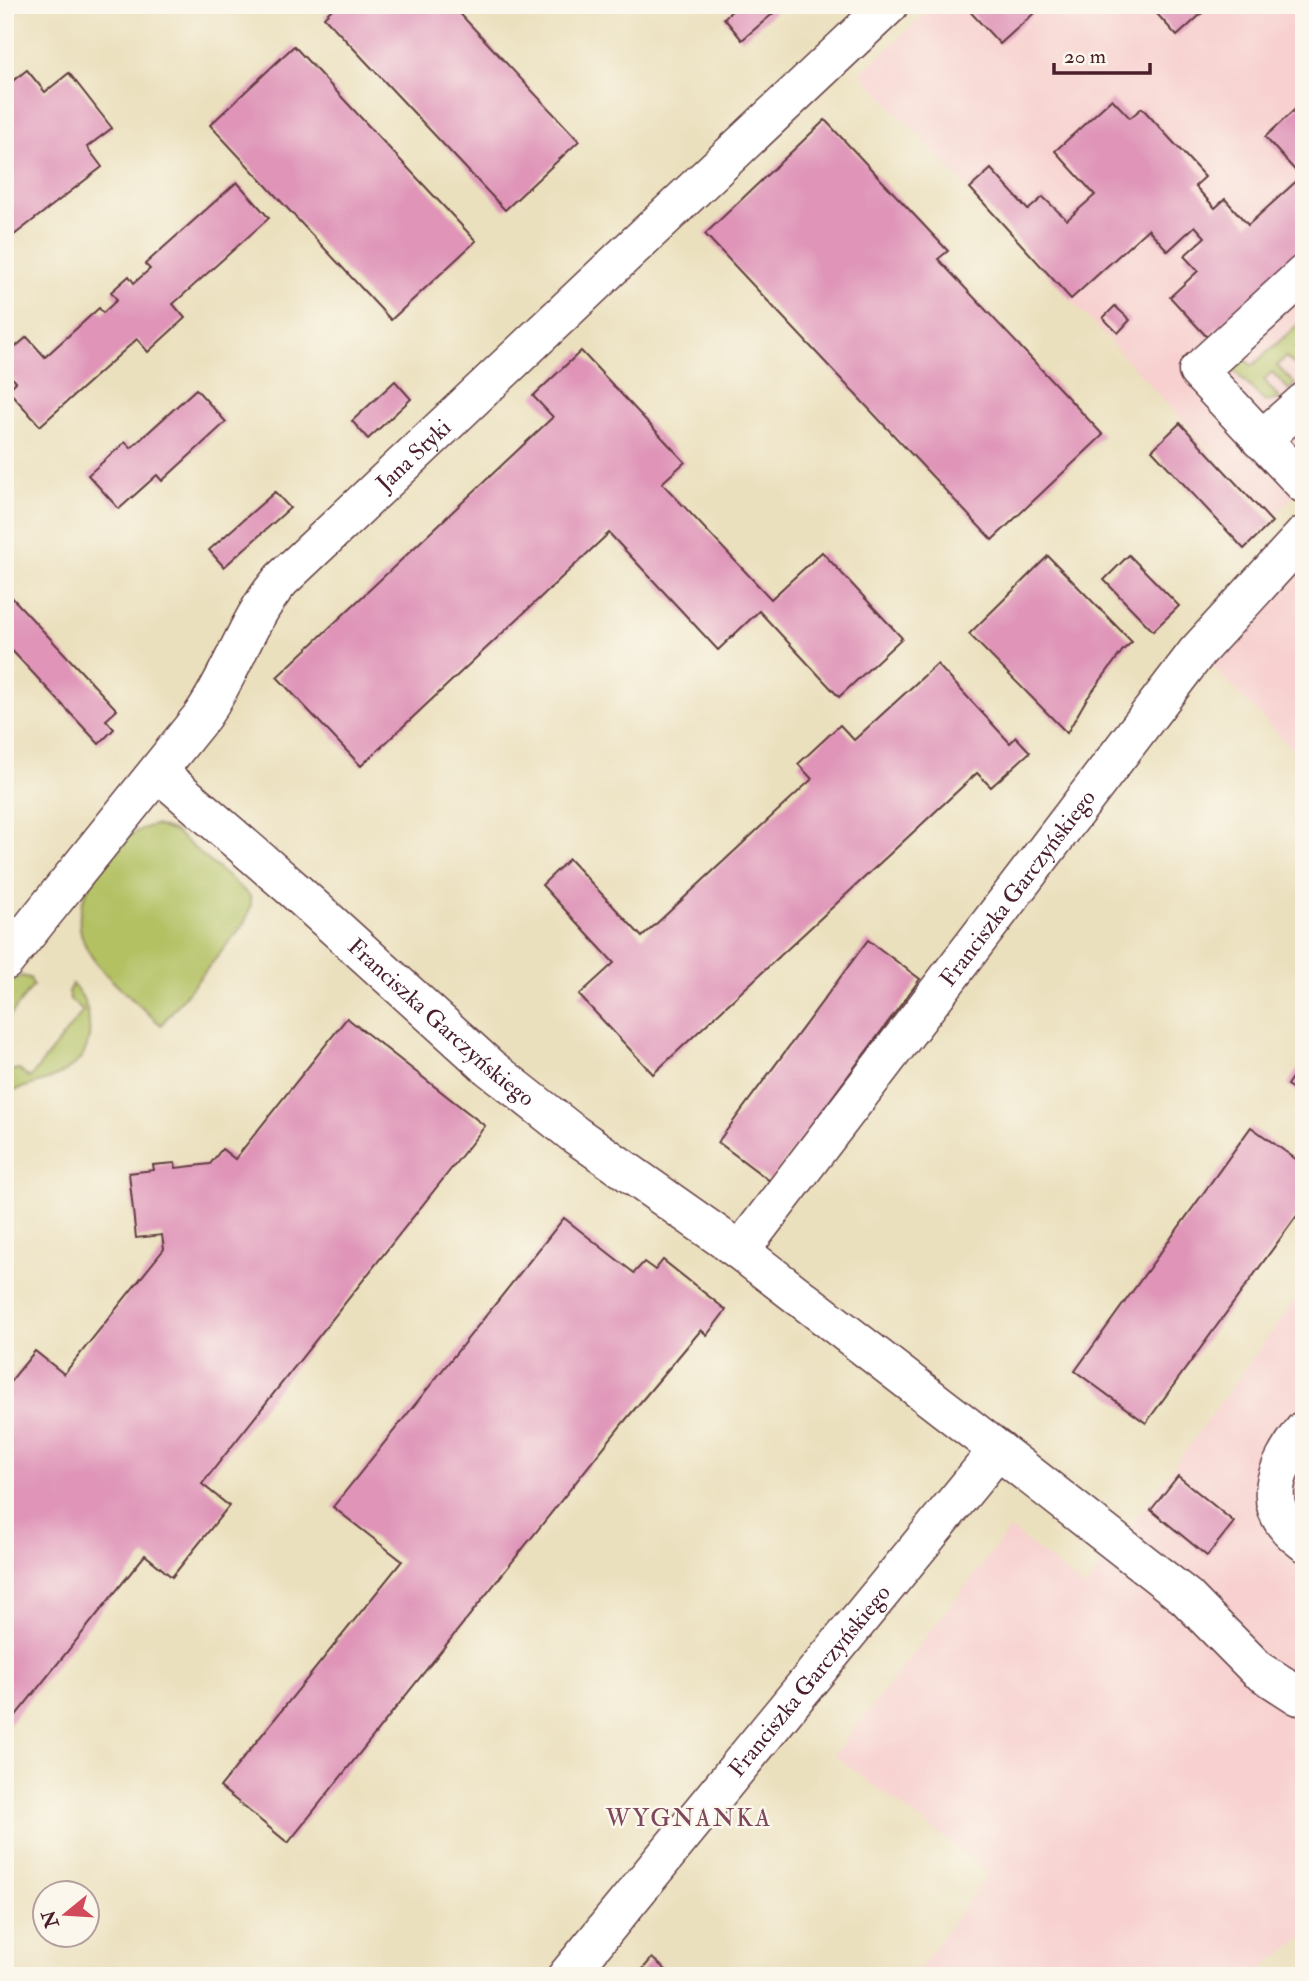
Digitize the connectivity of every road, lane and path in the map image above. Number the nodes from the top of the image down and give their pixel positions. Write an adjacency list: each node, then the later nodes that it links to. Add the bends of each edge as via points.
1 (889, 5): 7 (street, Jana Styki, via 292,568 254,616 212,701)
2 (1304, 275): 4 (street, via 1198,371)
3 (1304, 402): 4 (street)
4 (1261, 440): 5 (street)
5 (1304, 484)
6 (1304, 535): 9 (street, Franciszka Garczyńskiego, via 1197,652)
7 (158, 772): 8 (street, Jana Styki); 9 (street, Franciszka Garczyńskiego, via 489,1067 573,1134)
8 (5, 961)
9 (740, 1251): 11 (street, Franciszka Garczyńskiego)
10 (1304, 1430): 12 (street, via 1282,1459 1274,1493 1281,1518)
11 (998, 1450): 13 (street, Franciszka Garczyńskiego, via 1186,1597 1257,1669 1299,1696); 14 (street, Franciszka Garczyńskiego)
12 (1304, 1542)
13 (1304, 1693)
14 (567, 1976)

